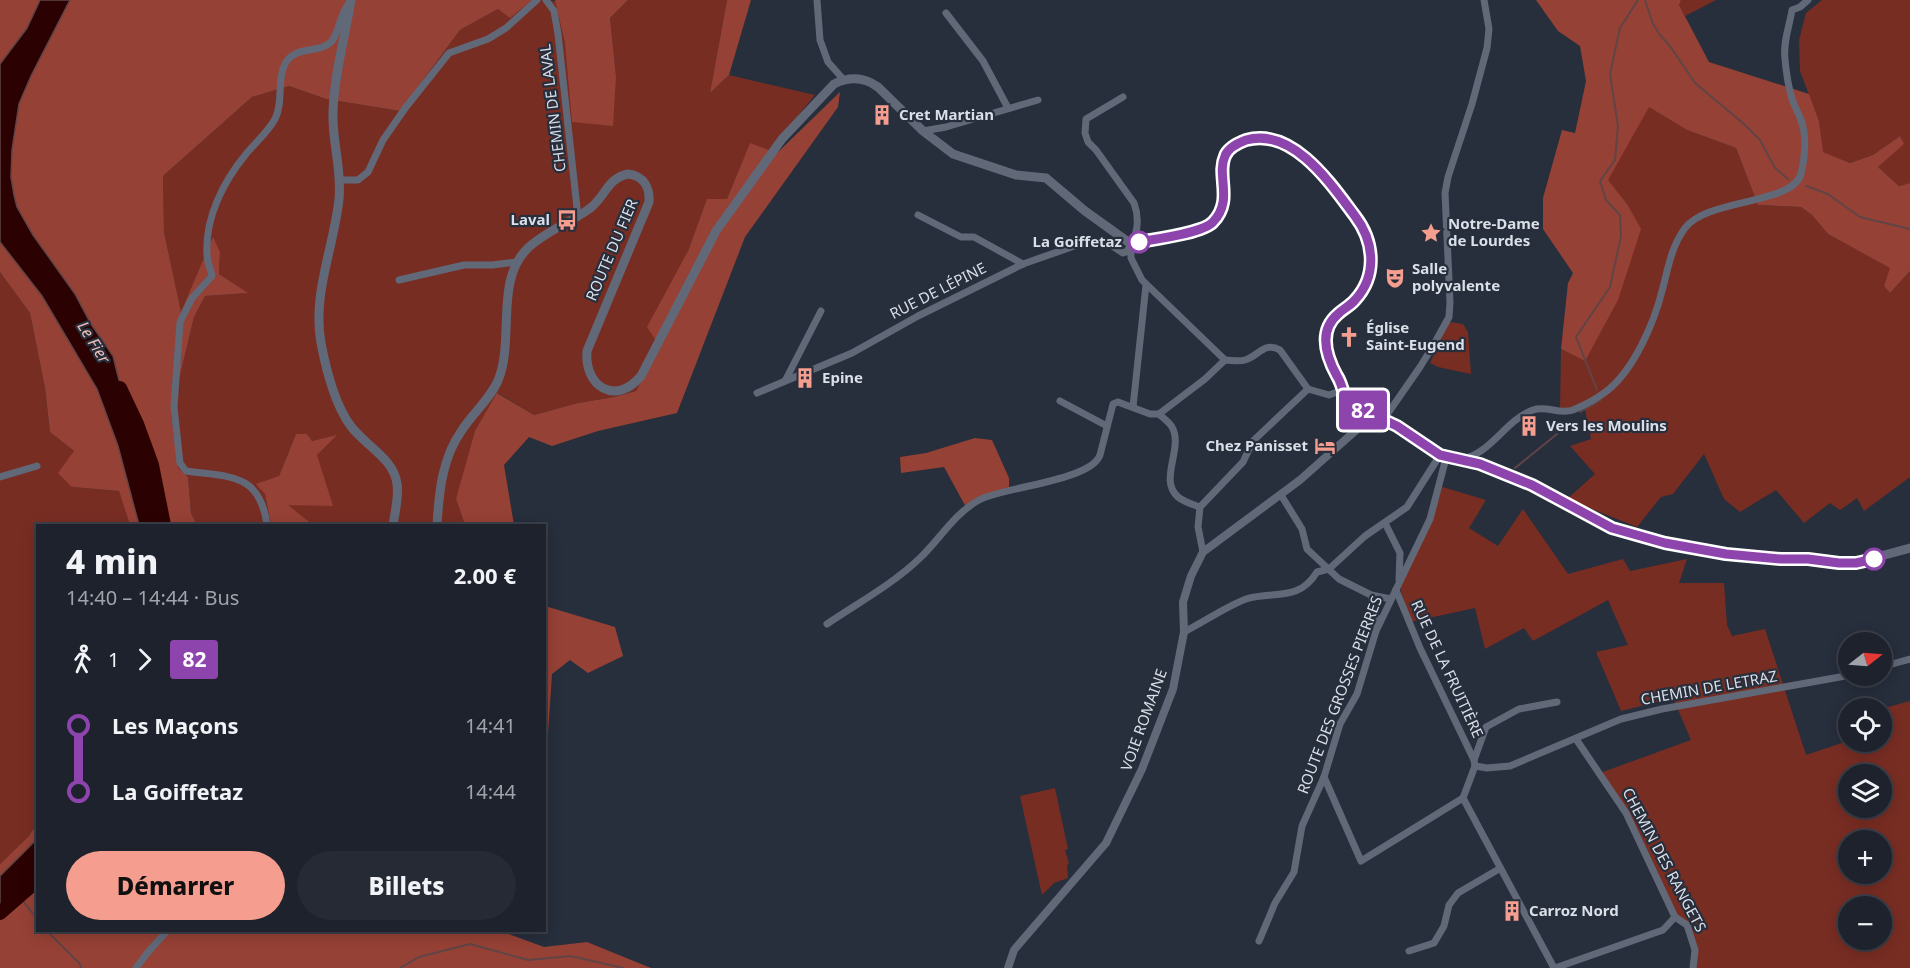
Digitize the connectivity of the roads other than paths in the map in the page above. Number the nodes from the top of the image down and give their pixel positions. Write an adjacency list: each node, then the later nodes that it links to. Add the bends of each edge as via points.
1 (351, 0): 15 (main road, via 334,94); 42 (street, via 330,43 292,55 286,63 275,118 243,157 218,198 208,236 212,276 192,298 180,322 174,406 182,468 233,477 244,483 260,499)
2 (537, 0): 15 (street, via 488,39 449,53 383,140 368,172 358,180)
3 (546, 0): 17 (street, CHEMIN DE LAVAL, via 554,11 558,34)
4 (817, 0): 10 (street, via 820,40 828,62)
5 (1484, 0): 33 (street, via 1489,29 1487,48 1445,193 1449,316)
6 (1791, 0): 8 (street)
7 (1808, 0): 8 (street)
8 (1792, 10): 36 (street, via 1785,35 1785,61 1805,136 1800,176 1795,183 1776,193 1705,212 1691,221 1674,247 1658,307 1642,343 1610,389 1571,411 1533,410 1476,455)
9 (946, 13): 13 (street, via 983,61)
10 (843, 79): 14 (main road, via 870,81); 17 (main road, ROUTE DU FIER, via 782,139 716,231 641,376 625,389 597,385 587,369 587,351 649,202 647,186 635,175 621,175)
11 (1123, 97): 18 (street, via 1086,119 1084,133 1134,203 1138,223)
12 (1038, 100): 13 (street)
13 (1008, 108): 14 (street)
14 (923, 131): 18 (main road, via 953,154 1016,175 1046,178)
15 (340, 180): 43 (main road, via 320,300 321,344 342,412 393,471 397,483)
16 (918, 215): 20 (street, via 961,237 974,237)
17 (578, 217): 19 (main road, ROUTE DU FIER, via 537,240)
18 (1131, 244): 20 (street, RUE DE LÉPINE, via 1123,253 1105,240 1080,244); 22 (street, via 1131,258); 27 (main road, via 1189,233 1212,224 1224,198 1224,156 1243,141 1270,139 1298,153 1314,166 1358,219 1371,248 1371,268 1365,285 1357,298 1330,321 1325,338 1328,361)
19 (516, 262): 21 (street, via 464,265); 44 (main road, ROUTE DU FIER, via 509,285 501,372 452,447 440,482)
20 (1023, 264): 25 (street, RUE DE LÉPINE, via 852,353)
21 (399, 280)
22 (1146, 285): 24 (street); 30 (street)
23 (821, 311): 25 (street)
24 (1225, 360): 26 (street, via 1245,360 1265,348 1275,348); 32 (street)
25 (785, 381): 28 (street, RUE DE LÉPINE)
26 (1308, 389): 27 (street, via 1329,395); 40 (street, via 1254,441 1243,462)
27 (1343, 390): 31 (main road, via 1350,404)
28 (757, 393)
29 (1060, 401): 34 (street)
30 (1133, 407): 32 (street); 34 (street, via 1115,403)
31 (1368, 413): 33 (main road); 39 (street, VOIE ROMAINE, via 1363,424)
32 (1159, 414): 40 (street, via 1171,426 1175,439 1170,476 1173,488 1178,497)
33 (1384, 419): 35 (main road)
34 (1107, 426): 52 (street, via 1096,463 1062,478 980,500 918,560)
35 (1443, 457): 36 (main road); 41 (street, via 1407,507); 48 (street, ROUTE DES GROSSES PIERRES, via 1430,519)
36 (1457, 460): 45 (main road, via 1480,464 1532,485 1612,528 1708,552 1847,563)
37 (38, 466): 38 (street)
38 (0, 477)
39 (1281, 495): 46 (street, VOIE ROMAINE); 47 (street, via 1302,529 1306,549)
40 (1200, 507): 46 (street, via 1198,527)
41 (1386, 523): 47 (street, via 1359,540); 48 (street, via 1400,553)
42 (267, 524)
43 (393, 524)
44 (437, 524)
45 (1910, 548)
46 (1203, 552): 54 (street, VOIE ROMAINE, via 1183,602)
47 (1329, 569): 50 (street, via 1339,579); 54 (street, via 1317,572 1310,582 1290,593 1244,600)
48 (1399, 582): 49 (street, ROUTE DES GROSSES PIERRES)
49 (1396, 590): 51 (street, ROUTE DES GROSSES PIERRES); 60 (street, RUE DE LA FRUITIÈRE)
50 (1371, 595): 51 (street); 53 (street)
51 (1391, 599): 53 (street, ROUTE DES GROSSES PIERRES)
52 (827, 624)
53 (1376, 631): 61 (street, ROUTE DES GROSSES PIERRES, via 1357,694 1340,724)
54 (1184, 632): 69 (street, VOIE ROMAINE, via 1173,689 1142,769 1106,843 1014,950)
55 (1910, 659): 56 (street)
56 (1892, 664)
57 (1838, 677): 59 (street, CHEMIN DE LETRAZ, via 1662,709 1621,719)
58 (1557, 702): 60 (street, via 1529,706 1486,727)
59 (1576, 739): 60 (street, via 1510,766 1493,768); 64 (street, CHEMIN DES RANGETS, via 1626,813)
60 (1475, 763): 62 (street)
61 (1324, 777): 62 (street, via 1361,861); 66 (street, ROUTE DES GROSSES PIERRES, via 1302,826 1294,872)
62 (1462, 798): 63 (street)
63 (1499, 869): 67 (street, via 1458,893 1434,943); 70 (street)
64 (1675, 917): 70 (street, via 1663,930); 71 (street, CHEMIN DES RANGETS, via 1687,925 1695,950)
65 (166, 932): 68 (street)
66 (1259, 941)
67 (1408, 951)
68 (136, 968)
69 (1008, 968)
70 (1554, 968)
71 (1693, 968)

